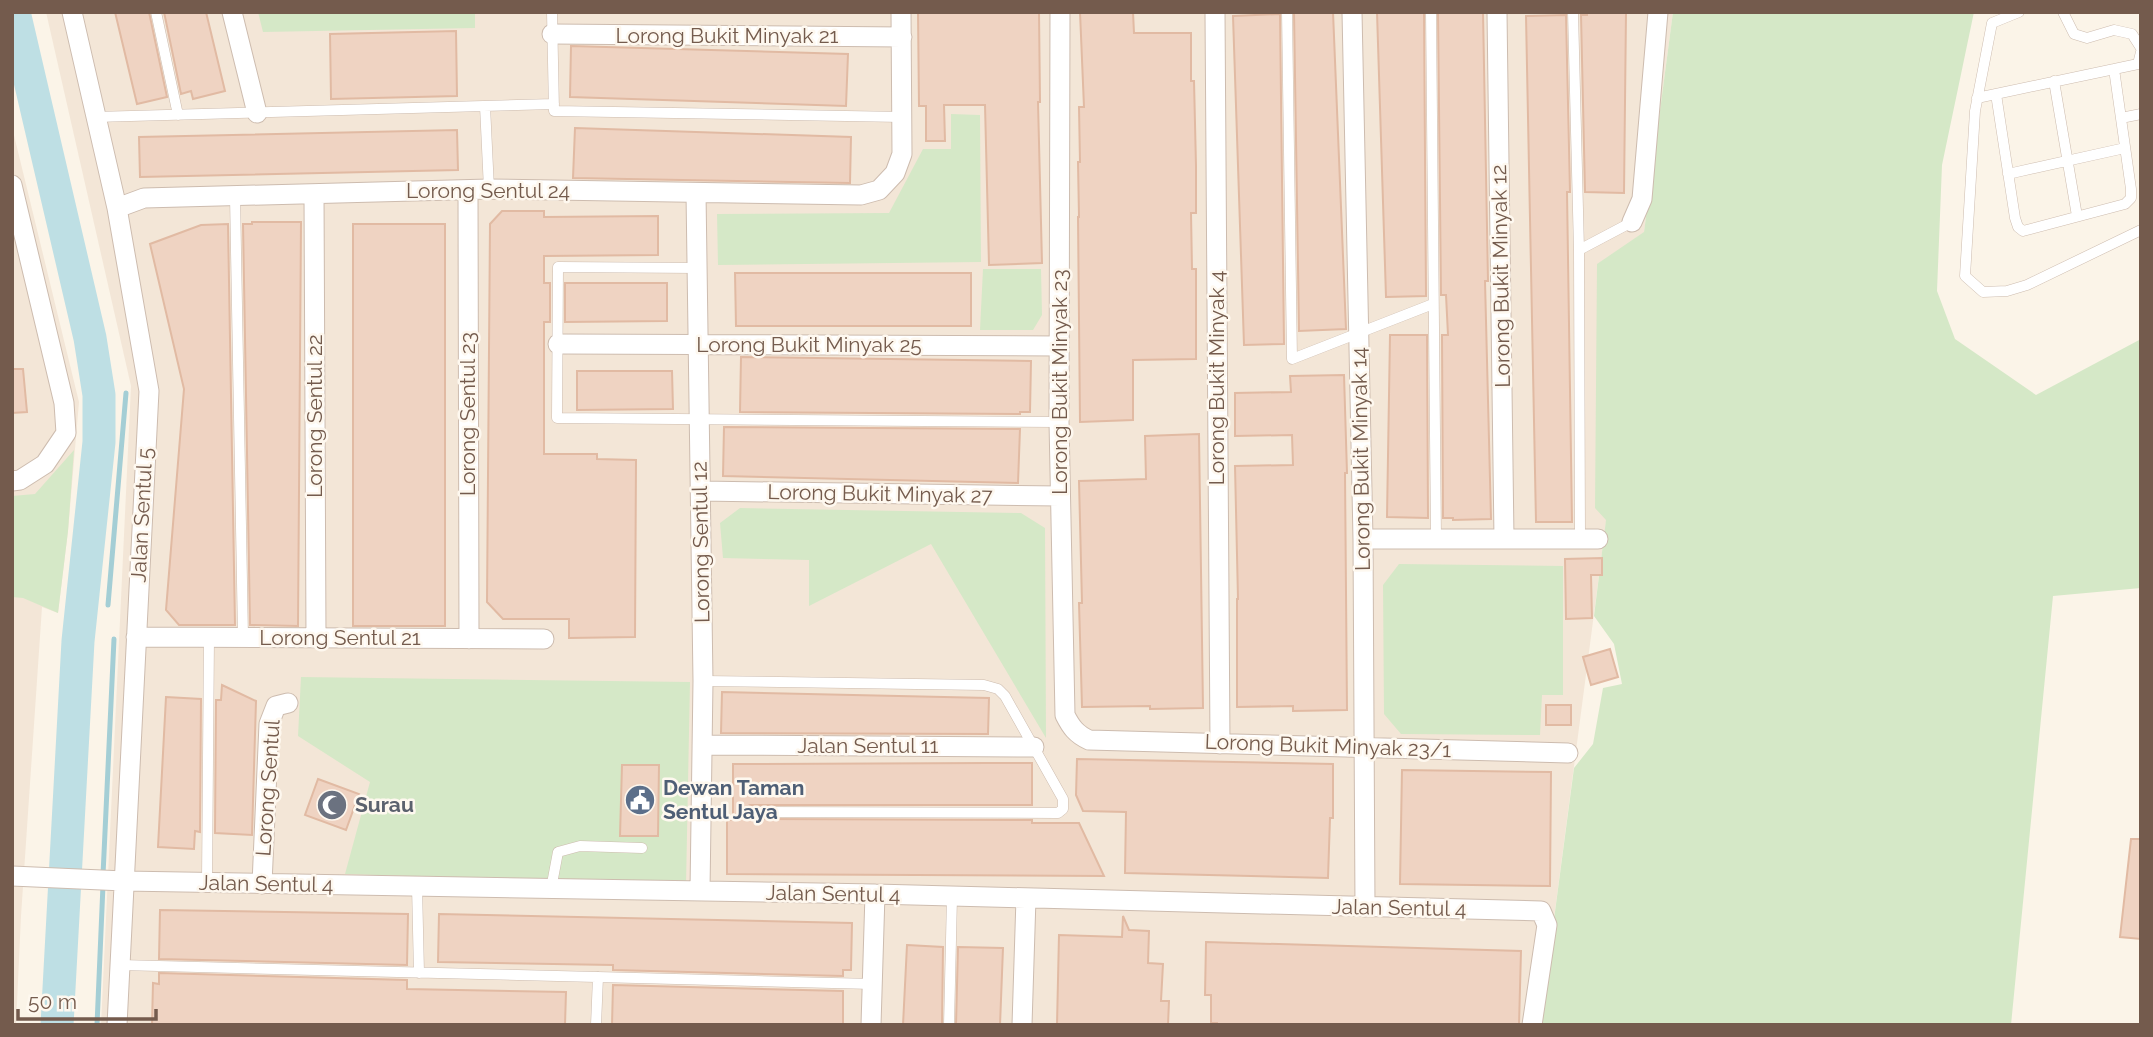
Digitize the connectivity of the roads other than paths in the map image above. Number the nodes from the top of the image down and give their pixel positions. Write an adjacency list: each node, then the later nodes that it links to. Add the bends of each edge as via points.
1 (72, 12): 28 (street, Jalan Sentul 5)
2 (156, 12): 27 (lane)
3 (232, 12): 25 (street)
4 (552, 12): 16 (lane)
5 (901, 12): 17 (street)
6 (1060, 12): 50 (street, Lorong Bukit Minyak 23)
7 (1215, 12): 69 (street, Lorong Bukit Minyak 4)
8 (1287, 12): 47 (lane, via 1292,359)
9 (1352, 12): 47 (street, Lorong Bukit Minyak 14)
10 (1431, 12): 46 (lane)
11 (1497, 12): 58 (street, Lorong Bukit Minyak 12)
12 (1573, 12): 44 (lane)
13 (1658, 12): 42 (street, via 1642,199)
14 (2019, 12): 22 (lane, via 1992,23)
15 (2063, 12): 18 (lane, via 2074,34 2087,38 2114,30 2132,34)
16 (552, 34): 17 (street, Lorong Bukit Minyak 21); 23 (lane)
17 (902, 37): 29 (street)
18 (2141, 50): 19 (lane, via 2138,64)
19 (2114, 69): 20 (lane); 30 (lane)
20 (2054, 82): 21 (lane); 32 (lane)
21 (1996, 94): 22 (lane); 33 (lane)
22 (1977, 98): 43 (lane, via 1965,276 1983,292 2007,292 2027,285)
23 (554, 104): 24 (lane); 29 (lane, via 554,111)
24 (485, 106): 25 (lane); 35 (lane)
25 (257, 113): 27 (lane)
26 (2141, 114): 30 (lane)
27 (177, 115): 28 (lane)
28 (95, 117): 40 (street, Jalan Sentul 5)
29 (902, 117): 37 (street, Lorong Sentul 24, via 902,154 895,173 879,190 861,195)
30 (2121, 118): 31 (lane)
31 (2125, 148): 32 (lane); 41 (lane, via 2131,198)
32 (2068, 161): 33 (lane); 41 (lane)
33 (2008, 174): 41 (lane, via 2015,218 2023,231)
34 (12, 185): 53 (street, via 64,403 66,433 45,464)
35 (489, 189): 36 (street, Lorong Sentul 24); 37 (street, Lorong Sentul 24)
36 (468, 190): 38 (street, Lorong Sentul 24); 64 (street, Lorong Sentul 23)
37 (696, 193): 45 (street, Lorong Sentul 12)
38 (314, 194): 39 (street, Lorong Sentul 24); 63 (street, Lorong Sentul 22)
39 (235, 196): 40 (street, Lorong Sentul 24, via 144,198); 62 (lane)
40 (117, 208): 60 (street, Jalan Sentul 5, via 149,391)
41 (2077, 216)
42 (1632, 222): 44 (lane)
43 (2141, 230)
44 (1580, 250): 59 (lane)
45 (698, 268): 48 (lane, via 558,267); 49 (street, Lorong Sentul 12)
46 (1433, 304): 47 (lane); 57 (lane)
47 (1359, 334): 56 (street, Lorong Bukit Minyak 14)
48 (558, 344): 49 (street, Lorong Bukit Minyak 25); 51 (lane, via 557,418)
49 (698, 345): 50 (street, Lorong Bukit Minyak 25); 51 (street, Lorong Sentul 12)
50 (1059, 346): 52 (street, Lorong Bukit Minyak 23)
51 (699, 419): 52 (lane); 54 (street, Lorong Sentul 12)
52 (1059, 422): 55 (street, Lorong Bukit Minyak 23)
53 (12, 481)
54 (701, 491): 55 (street, Lorong Bukit Minyak 27); 66 (street, Lorong Sentul 12)
55 (1060, 496): 68 (street, Lorong Bukit Minyak 23, via 1065,715 1071,727)
56 (1363, 539): 57 (street); 72 (street, Lorong Bukit Minyak 14)
57 (1436, 539): 58 (street)
58 (1504, 539): 59 (street)
59 (1589, 539)
60 (136, 637): 61 (street, Lorong Sentul 21); 77 (street, Jalan Sentul 5)
61 (209, 637): 62 (street, Lorong Sentul 21); 78 (lane)
62 (243, 637): 63 (street, Lorong Sentul 21)
63 (316, 638): 64 (street, Lorong Sentul 21)
64 (468, 639): 65 (street, Lorong Sentul 21)
65 (544, 639)
66 (703, 681): 70 (street, Lorong Sentul 12); 71 (lane, via 984,685 1005,696)
67 (288, 703): 79 (street, Lorong Sentul, via 276,706 269,723)
68 (1089, 740): 69 (street, Lorong Bukit Minyak 23/1)
69 (1220, 744): 72 (street, Lorong Bukit Minyak 23/1)
70 (702, 745): 71 (street, Jalan Sentul 11); 82 (street, Lorong Sentul 12)
71 (1034, 747): 74 (lane, via 1063,799 1058,813)
72 (1364, 747): 73 (street, Lorong Bukit Minyak 23/1); 86 (street, Lorong Bukit Minyak 14)
73 (1568, 753)
74 (750, 812)
75 (642, 848): 81 (lane, via 580,846 558,852)
76 (12, 876): 77 (street, Jalan Sentul 4)
77 (118, 881): 78 (street, Jalan Sentul 4); 87 (street, Jalan Sentul 5)
78 (206, 883): 79 (street, Jalan Sentul 4)
79 (262, 884): 80 (street, Jalan Sentul 4)
80 (417, 886): 81 (street, Jalan Sentul 4); 88 (lane)
81 (551, 889): 82 (street, Jalan Sentul 4)
82 (700, 891): 83 (street, Jalan Sentul 4)
83 (875, 894): 84 (street, Jalan Sentul 4); 90 (street)
84 (952, 897): 85 (street, Jalan Sentul 4); 94 (lane)
85 (1026, 898): 86 (street, Jalan Sentul 4); 95 (street)
86 (1365, 907): 96 (street, Jalan Sentul 4, via 1541,911 1547,925)
87 (120, 965): 88 (lane); 91 (street, Jalan Sentul 5)
88 (419, 973): 89 (lane)
89 (598, 977): 90 (lane); 92 (lane)
90 (873, 984): 93 (street)
91 (117, 1025)
92 (596, 1025)
93 (871, 1025)
94 (949, 1025)
95 (1021, 1025)
96 (1532, 1025)

